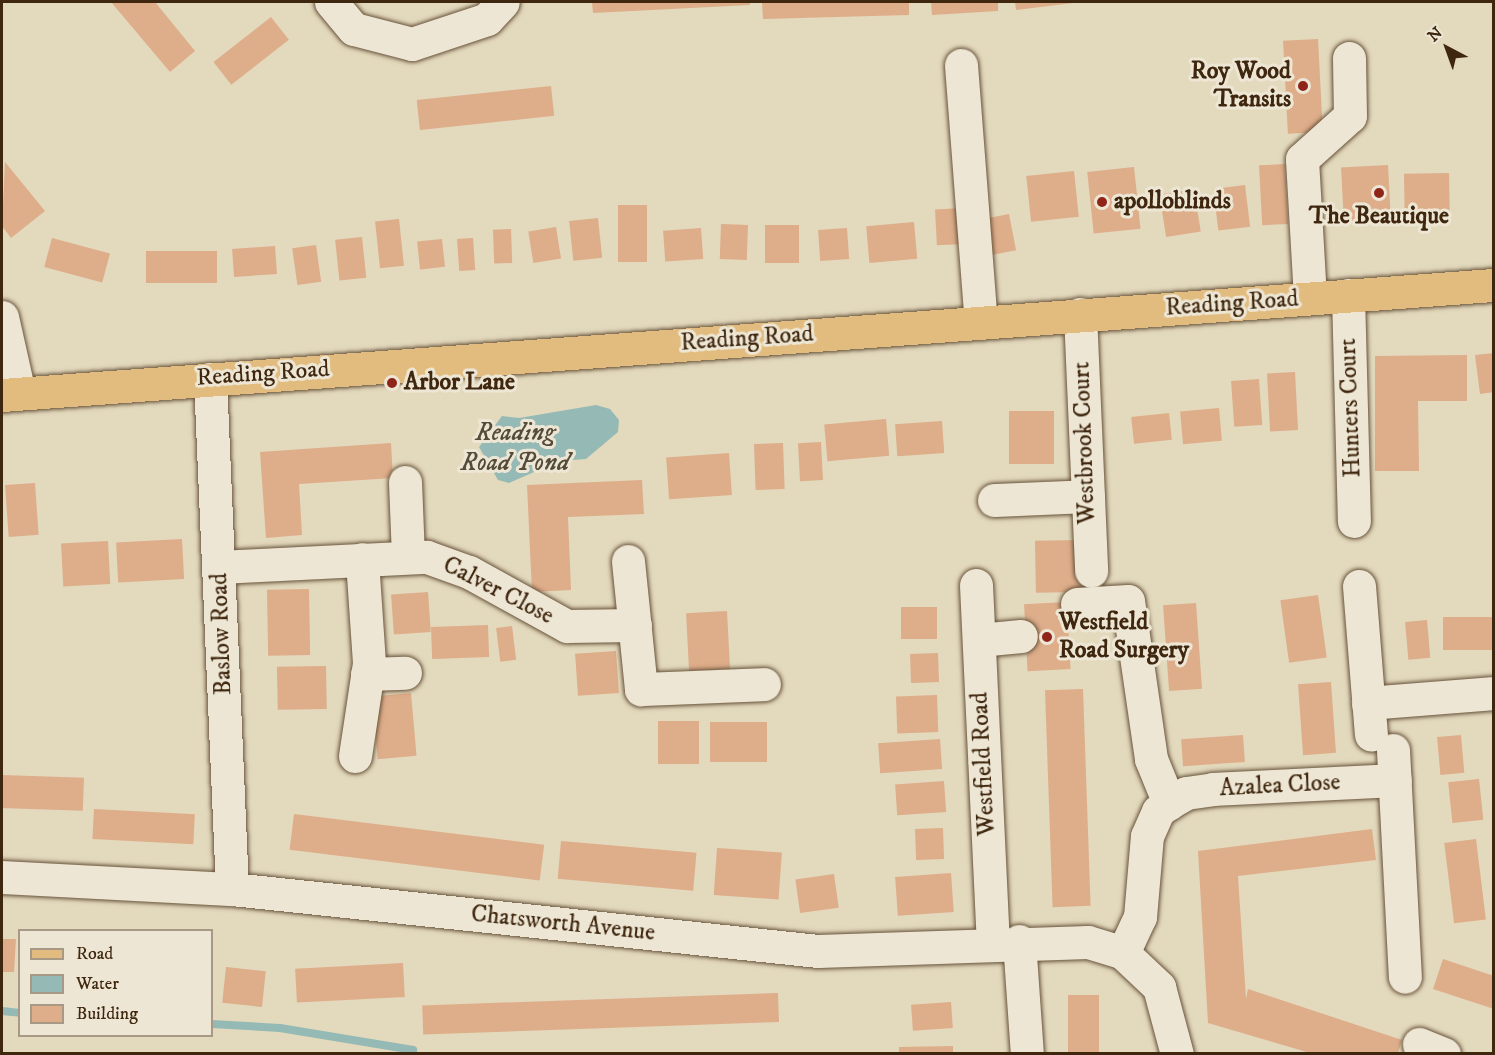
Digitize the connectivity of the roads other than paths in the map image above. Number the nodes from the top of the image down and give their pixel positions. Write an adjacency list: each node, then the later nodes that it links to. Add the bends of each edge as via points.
1 (331, 2): 2 (street, via 354,29 412,44 487,19)
2 (503, 2)
3 (1349, 58): 7 (street, via 1350,116 1302,159)
4 (962, 65): 10 (street)
5 (1494, 285): 6 (main road, Reading Road)
6 (1348, 295): 7 (main road, Reading Road); 16 (street, Hunters Court)
7 (1310, 298): 8 (main road, Reading Road)
8 (1080, 314): 10 (main road, Reading Road); 14 (street, Westbrook Court)
9 (2, 316): 12 (street)
10 (981, 322): 11 (main road, Reading Road)
11 (210, 379): 12 (main road, Reading Road); 20 (street, Baslow Road)
12 (10, 394)
13 (405, 482): 17 (street)
14 (1088, 496): 15 (street); 21 (street, Westbrook Court)
15 (994, 500)
16 (1354, 521)
17 (408, 556): 18 (street, Calver Close); 25 (street, Calver Close, via 450,563 567,626)
18 (362, 559): 20 (street, Calver Close); 29 (street)
19 (628, 561): 25 (street)
20 (219, 567): 37 (street, Baslow Road)
21 (1091, 572)
22 (976, 585): 27 (street, Westfield Road)
23 (1359, 586): 32 (street)
24 (1077, 604): 35 (street, via 1128,601 1151,759)
25 (634, 625): 30 (street, via 641,688)
26 (1021, 636): 27 (street)
27 (979, 640): 38 (street, Westfield Road)
28 (405, 673): 29 (street)
29 (368, 674): 34 (street)
30 (764, 684)
31 (1494, 693): 32 (street)
32 (1368, 703): 33 (street)
33 (1386, 755): 35 (street, Azalea Close, via 1186,793); 40 (street)
34 (355, 756)
35 (1169, 803): 39 (street, Azalea Close, via 1158,811 1147,836 1140,918)
36 (2, 876): 37 (street, Chatsworth Avenue)
37 (232, 890): 38 (street, Chatsworth Avenue, via 818,951)
38 (1006, 942): 39 (street, Chatsworth Avenue, via 1088,942); 41 (street, Westfield Road)
39 (1123, 953): 42 (street, via 1160,987)
40 (1405, 977)
41 (1027, 1053)
42 (1177, 1053)

